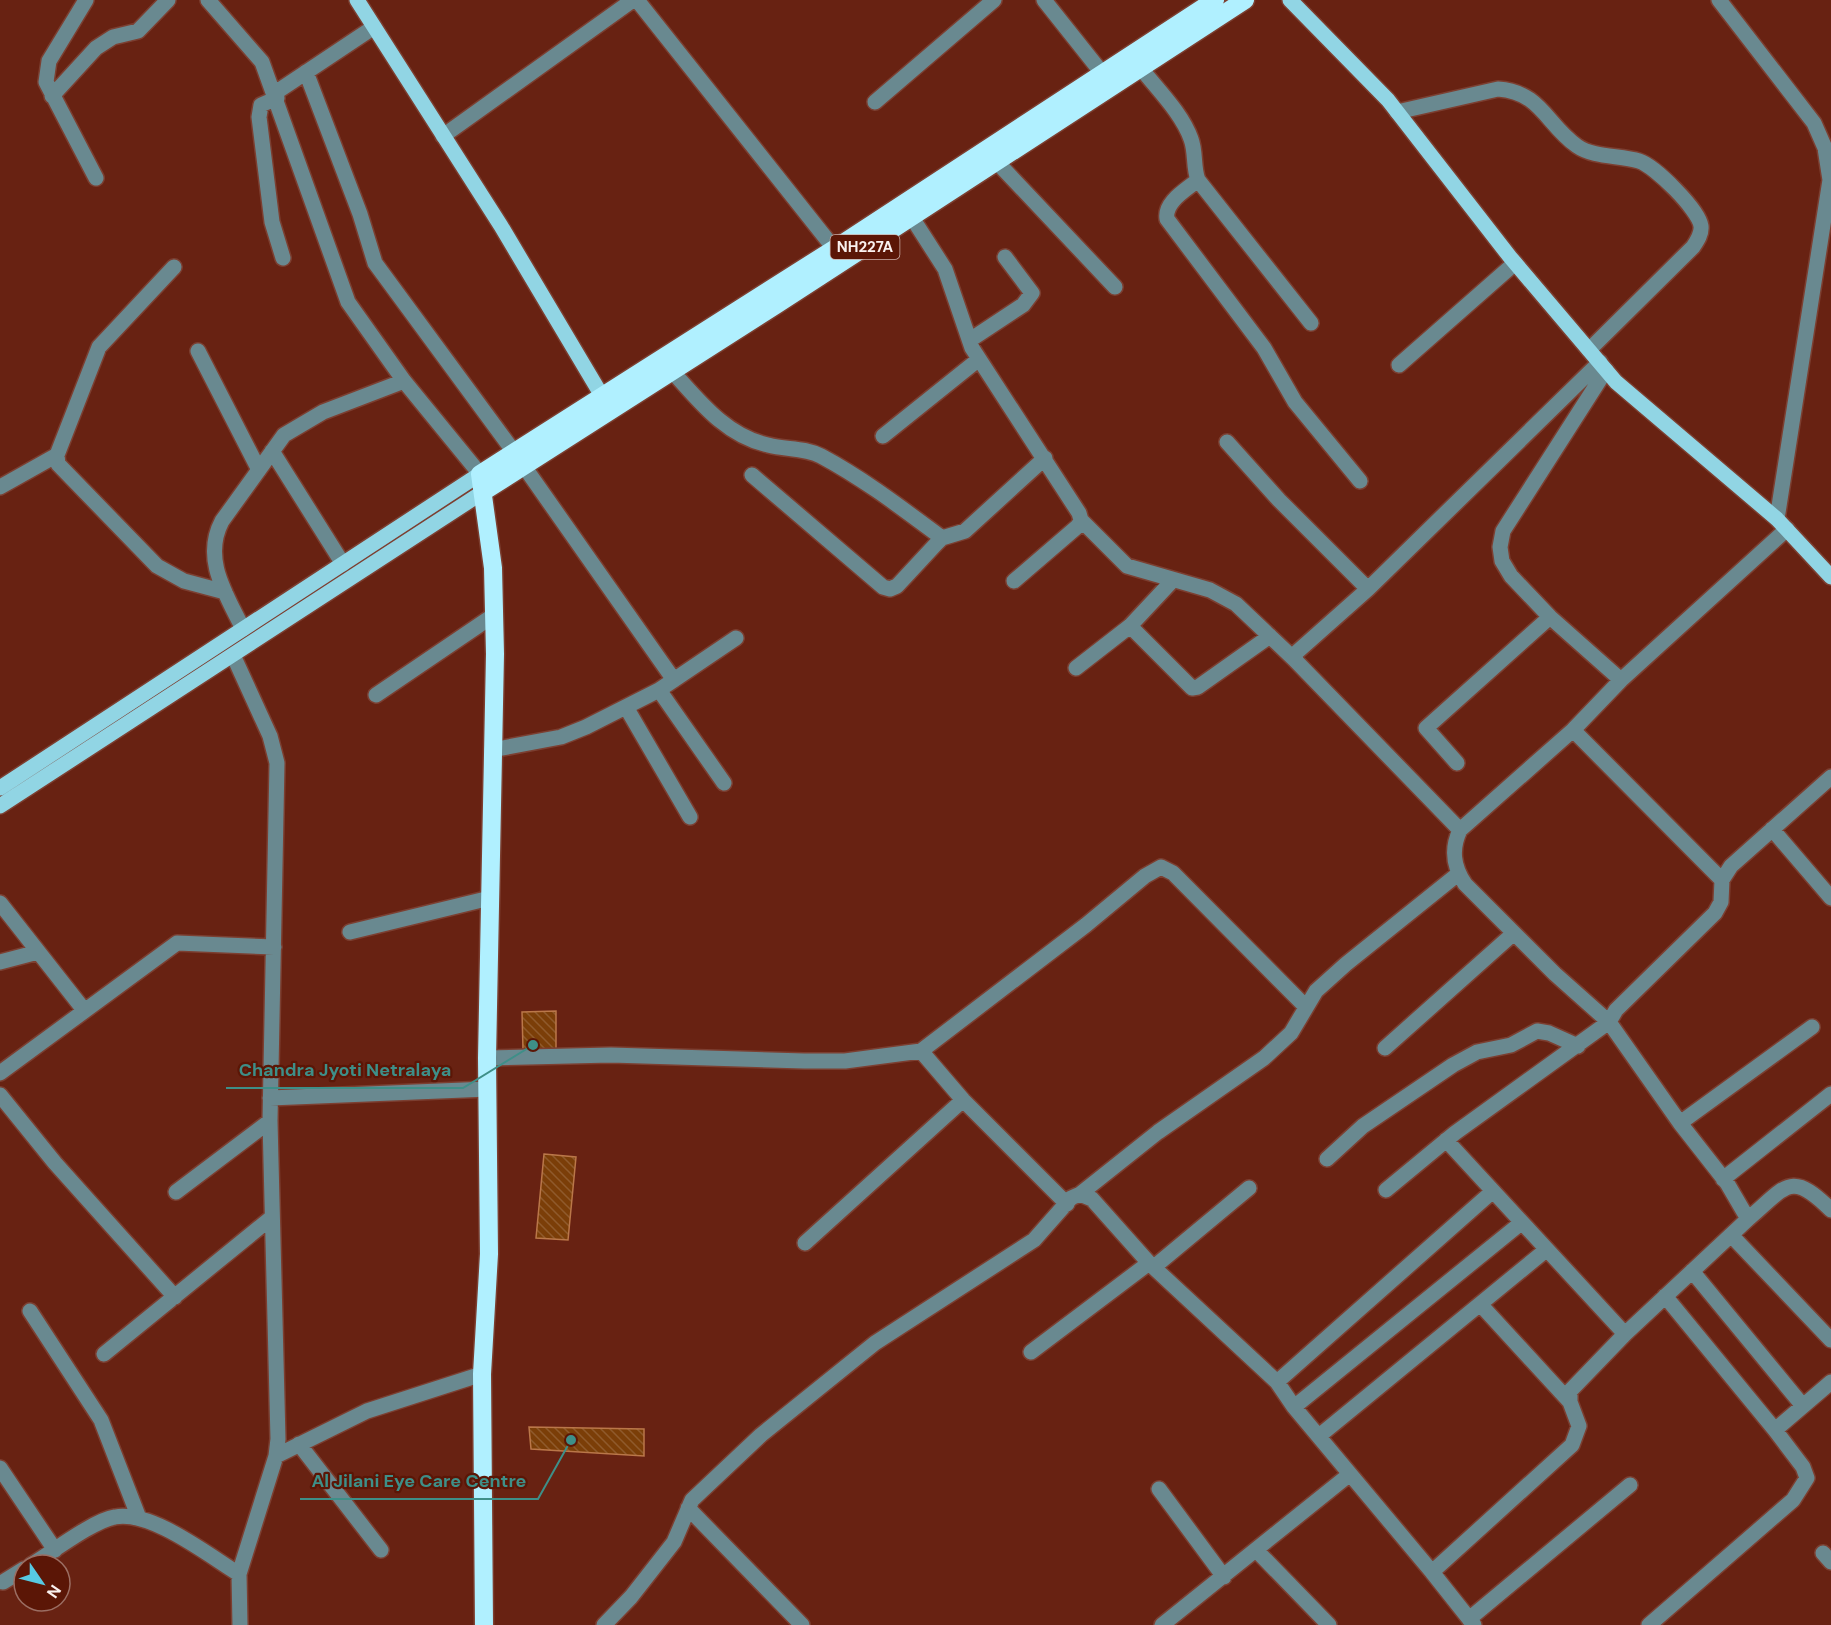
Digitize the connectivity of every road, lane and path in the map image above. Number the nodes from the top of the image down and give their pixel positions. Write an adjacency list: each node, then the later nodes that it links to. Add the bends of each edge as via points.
1 (86, 0): 17 (street, via 49,62 46,82)
2 (168, 0): 17 (street, via 138,31 113,37 96,48)
3 (208, 0): 16 (street, via 262,62)
4 (357, 0): 12 (main road)
5 (635, 0): 20 (street); 26 (street)
6 (994, 0): 18 (street)
7 (1044, 0): 15 (street)
8 (1245, 0): 13 (highway, NH227A)
9 (1290, 0): 19 (main road)
10 (1719, 0): 24 (street, via 1814,123 1825,148)
11 (1209, 2): 15 (highway, NH227A)
12 (374, 27): 14 (street); 20 (main road)
13 (1140, 67): 21 (highway, NH227A); 23 (street, via 1187,129)
14 (306, 72): 16 (street); 47 (street, via 375,263)
15 (1102, 74): 26 (highway, NH227A)
16 (276, 95): 28 (street, via 261,105 259,117 272,222); 40 (street, via 348,302)
17 (52, 96): 22 (street)
18 (875, 102)
19 (1397, 112): 29 (main road); 34 (street, via 1498,88 1513,90 1538,105 1578,147 1650,166 1697,215 1700,237 1693,247)
20 (443, 136): 41 (main road)
21 (996, 161): 25 (highway, NH227A); 31 (street)
22 (96, 178)
23 (1198, 180): 32 (street); 50 (street, via 1169,205 1167,219 1264,348 1295,402)
24 (1831, 180): 54 (street)
25 (911, 216): 26 (highway, NH227A); 33 (street, via 945,269)
26 (839, 255): 39 (highway, NH227A); 41 (highway, NH227A)
27 (1005, 257): 33 (street, via 1032,292 1023,305)
28 (283, 258)
29 (1515, 263): 34 (main road); 37 (street)
30 (174, 267): 45 (street, via 99,347)
31 (1115, 287)
32 (1311, 323)
33 (970, 340): 36 (street)
34 (1589, 350): 38 (main road)
35 (198, 351): 48 (street)
36 (979, 359): 42 (street); 46 (street)
37 (1399, 365)
38 (1603, 366): 54 (main road); 60 (street); 63 (street, via 1503,531 1502,561)
39 (672, 371): 47 (highway, NH227A); 55 (street, via 727,426 765,445 820,455)
40 (404, 381): 44 (street, via 323,412 284,435); 51 (street)
41 (602, 396): 47 (highway, NH227A)
42 (883, 436)
43 (1227, 442): 60 (street)
44 (272, 451): 48 (street); 56 (street)
45 (57, 455): 52 (street); 61 (street, via 62,470 157,566 184,581)
46 (1045, 458): 53 (street); 55 (street, via 964,531)
47 (519, 459): 51 (highway, NH227A); 71 (street)
48 (259, 470): 61 (street, via 214,536 213,551)
49 (752, 475): 55 (street, via 883,587 897,586)
50 (1360, 481)
51 (481, 483): 56 (main road); 62 (highway, via 494,568); 68 (main road)
52 (0, 486)
53 (1081, 520): 58 (street, via 1127,566); 59 (street)
54 (1782, 524): 57 (main road); 72 (street)
55 (942, 538)
56 (343, 564): 65 (main road)
57 (1831, 577)
58 (1173, 580): 64 (street); 66 (street, via 1236,604)
59 (1014, 581)
60 (1368, 589): 69 (street, via 1297,652)
61 (225, 592): 65 (street)
62 (494, 615): 74 (street); 77 (highway)
63 (1550, 617): 72 (street); 78 (street, via 1426,728)
64 (1130, 626): 66 (street, via 1192,688); 70 (street)
65 (243, 629): 81 (main road)
66 (1270, 636): 69 (street)
67 (736, 638): 71 (street)
68 (233, 655): 82 (main road); 93 (street, via 270,736 277,763)
69 (1294, 659): 85 (street)
70 (1076, 668)
71 (674, 680): 73 (street)
72 (1621, 680): 76 (street)
73 (659, 690): 75 (street); 80 (street)
74 (376, 695)
75 (626, 707): 77 (street, via 561,737); 83 (street)
76 (1574, 730): 85 (street); 87 (street)
77 (492, 750): 88 (highway)
78 (1457, 763)
79 (1831, 777): 84 (street)
80 (724, 783)
81 (0, 788)
82 (1, 804)
83 (690, 817)
84 (1772, 829): 87 (street); 89 (street)
85 (1460, 830): 86 (street, via 1453,853)
86 (1458, 874): 92 (street); 96 (street, via 1346,964)
87 (1722, 880): 98 (street, via 1721,902 1715,913 1616,1010)
88 (490, 898): 91 (street); 103 (highway)
89 (1831, 898)
90 (1, 906): 94 (street)
91 (350, 932)
92 (1514, 933): 98 (street); 101 (street)
93 (274, 947): 97 (street, via 177,943); 108 (street)
94 (38, 952): 95 (street); 97 (street)
95 (0, 962)
96 (1305, 1006): 102 (street, via 1173,873 1161,867); 119 (street, via 1291,1034 1264,1058 1158,1132)
97 (84, 1010): 104 (street)
98 (1609, 1022): 100 (street); 111 (street)
99 (1812, 1027): 111 (street)
100 (1578, 1046): 112 (street); 113 (street, via 1537,1031 1511,1045 1478,1052 1363,1126)
101 (1385, 1048)
102 (921, 1051): 103 (street, via 814,1061 611,1055); 109 (street)
103 (487, 1058): 105 (highway)
104 (0, 1073)
105 (488, 1089): 108 (street); 138 (highway, via 489,1254)
106 (1831, 1094): 114 (street)
107 (0, 1095): 131 (street)
108 (270, 1098): 110 (street)
109 (963, 1100): 120 (street); 126 (street)
110 (270, 1121): 118 (street); 122 (street)
111 (1680, 1123): 114 (street)
112 (1446, 1140): 116 (street); 117 (street)
113 (1327, 1159)
114 (1724, 1179): 123 (street)
115 (1249, 1188): 128 (street)
116 (1386, 1190)
117 (1493, 1191): 124 (street); 139 (street)
118 (176, 1192)
119 (1080, 1194): 120 (street); 128 (street, via 1092,1199)
120 (1067, 1203): 152 (street, via 1034,1240 896,1329 830,1377 718,1473)
121 (1831, 1210): 123 (street, via 1814,1193 1793,1185)
122 (271, 1218): 131 (street); 147 (street)
123 (1748, 1220): 125 (street)
124 (1521, 1223): 127 (street); 143 (street)
125 (1731, 1234): 129 (street); 135 (street)
126 (806, 1243)
127 (1546, 1250): 132 (street); 134 (street)
128 (1151, 1265): 136 (street); 139 (street)
129 (1692, 1271): 130 (street); 142 (street)
130 (1665, 1296): 134 (street); 144 (street)
131 (175, 1297): 137 (street)
132 (1480, 1304): 141 (street); 145 (street)
133 (30, 1311): 153 (street, via 101,1420)
134 (1625, 1334): 141 (street, via 1570,1391)
135 (1831, 1340)
136 (1031, 1352)
137 (104, 1354)
138 (482, 1374): 146 (street, via 366,1411); 165 (highway)
139 (1277, 1382): 143 (street)
140 (1831, 1382): 142 (street)
141 (1570, 1402): 158 (street, via 1579,1426 1572,1445)
142 (1803, 1406): 144 (street)
143 (1294, 1407): 145 (street)
144 (1775, 1430): 170 (street, via 1803,1467 1807,1478 1802,1490)
145 (1319, 1436): 149 (street)
146 (298, 1444): 147 (street); 155 (street)
147 (276, 1456): 159 (street)
148 (0, 1469): 154 (street)
149 (1350, 1474): 156 (street); 158 (street)
150 (1630, 1485): 163 (street)
151 (1159, 1489): 161 (street)
152 (688, 1508): 166 (street, via 674,1542 631,1598); 167 (street)
153 (139, 1518): 154 (street, via 105,1520); 159 (street, via 165,1529)
154 (55, 1550): 157 (street)
155 (381, 1550)
156 (1257, 1551): 161 (street); 169 (street)
157 (50, 1553)
158 (1432, 1572): 163 (street)
159 (239, 1574): 164 (street)
160 (12, 1576): 162 (street)
161 (1224, 1577): 168 (street)
162 (3, 1582)
163 (1472, 1622)
164 (240, 1625)
165 (484, 1625)
166 (604, 1625)
167 (802, 1625)
168 (1162, 1625)
169 (1329, 1625)
170 (1649, 1625)

